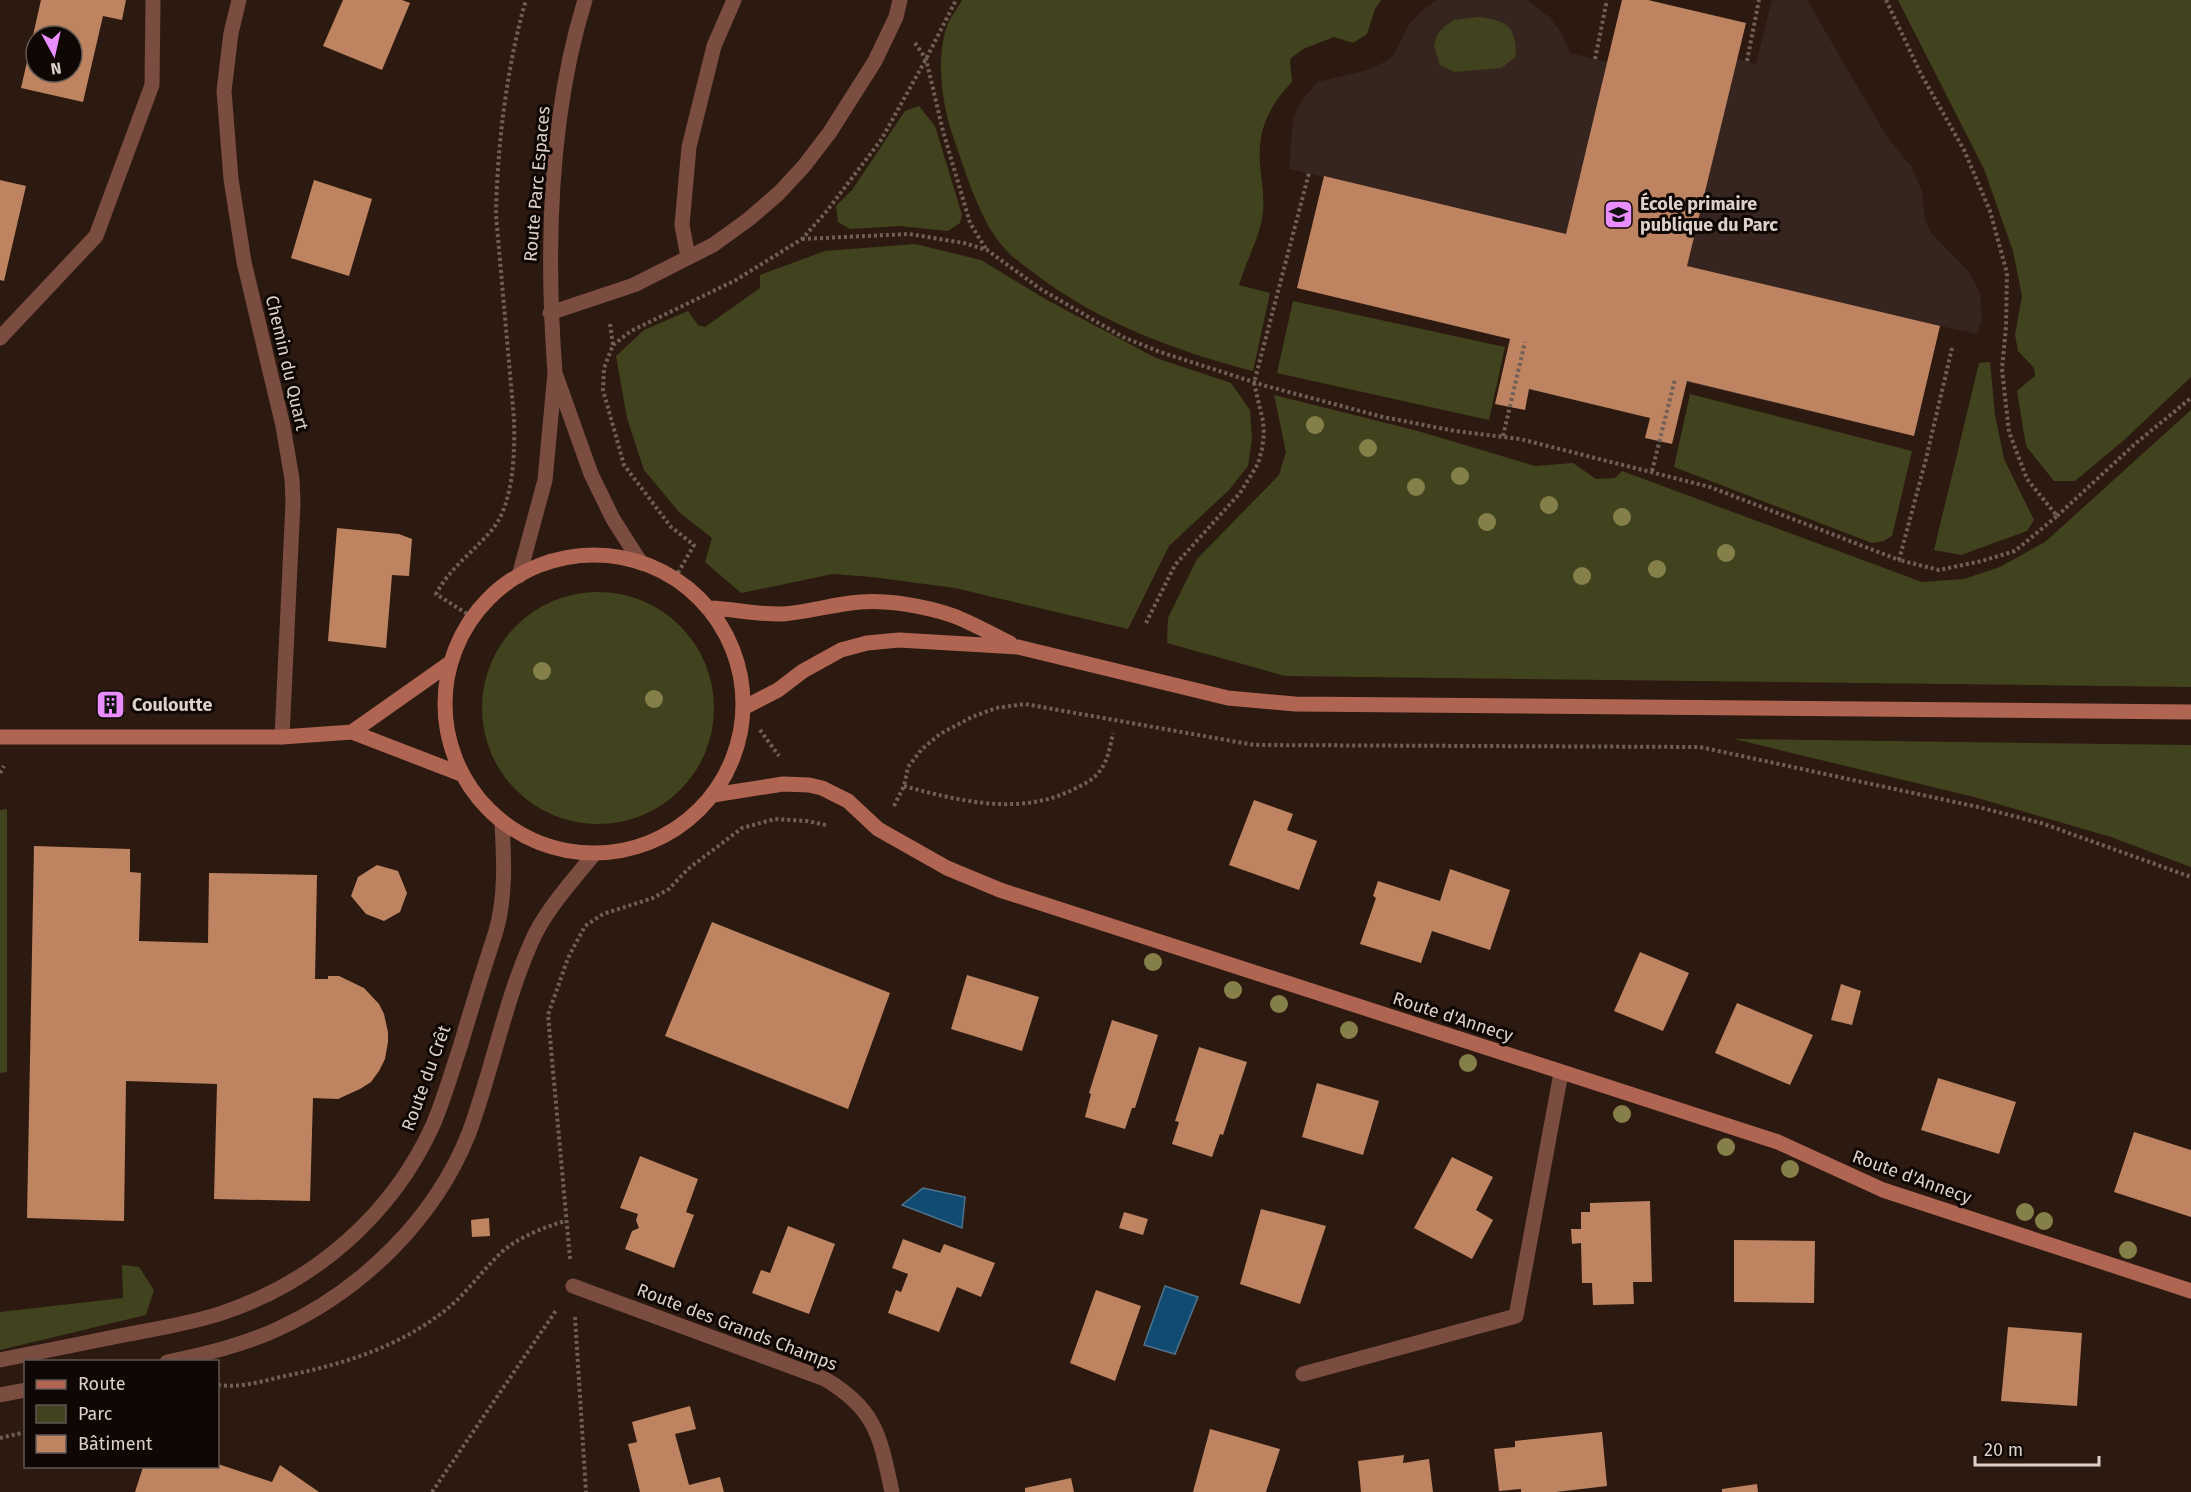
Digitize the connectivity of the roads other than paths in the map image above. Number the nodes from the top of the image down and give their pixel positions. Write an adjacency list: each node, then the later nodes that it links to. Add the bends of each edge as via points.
1 (153, 0): 8 (street, via 152,85 96,236)
2 (239, 0): 19 (street, Chemin du Quart, via 224,91 231,178 244,262 292,479)
3 (585, 0): 7 (street, Route Parc Espaces, via 567,73 559,131)
4 (734, 0): 6 (street, via 714,46 689,147 682,225)
5 (900, 0): 6 (street, via 875,62 804,166 749,219 713,245)
6 (688, 257): 7 (street, via 634,285)
7 (550, 313): 9 (street, Route Parc Espaces)
8 (0, 338)
9 (555, 373): 10 (street, Route Parc Espaces, via 591,474); 11 (street, Route Parc Espaces, via 545,480)
10 (641, 563): 11 (main road, via 586,554 541,564); 12 (main road, via 675,578)
11 (519, 576): 14 (main road, via 500,587 472,617)
12 (710, 608): 13 (main road, via 782,614 833,604 886,603 951,615); 15 (main road, via 729,638 741,671)
13 (1018, 647): 15 (main road, via 899,640 867,643 841,650); 16 (main road, via 1228,698 1295,704)
14 (450, 663): 17 (main road); 20 (main road, via 444,700 448,738)
15 (745, 707): 21 (main road, via 741,738 730,768)
16 (2191, 712)
17 (352, 732): 19 (main road); 20 (main road)
18 (0, 737): 19 (main road)
19 (282, 737)
20 (461, 774): 22 (main road)
21 (713, 795): 23 (main road, via 680,826 639,847); 24 (main road, Route d'Annecy, via 783,784 822,788 848,801 878,829 947,868 1000,890)
22 (502, 823): 23 (main road, via 545,845); 27 (street, Route du Crêt, via 504,888 496,931 433,1125 412,1166 385,1203 324,1261 259,1299 192,1322)
23 (594, 854): 28 (street, via 555,902 531,941 468,1135 447,1177 421,1215 366,1274 319,1308 236,1345)
24 (1561, 1073): 26 (main road, Route d'Annecy, via 1778,1142 1883,1190); 29 (street, via 1516,1316)
25 (573, 1286): 32 (street, Route des Grands Champs, via 825,1379 842,1389 869,1417 881,1441)
26 (2191, 1291)
27 (0, 1360)
28 (175, 1360)
29 (1303, 1374)
30 (24, 1390): 31 (street)
31 (0, 1395)
32 (892, 1492)

